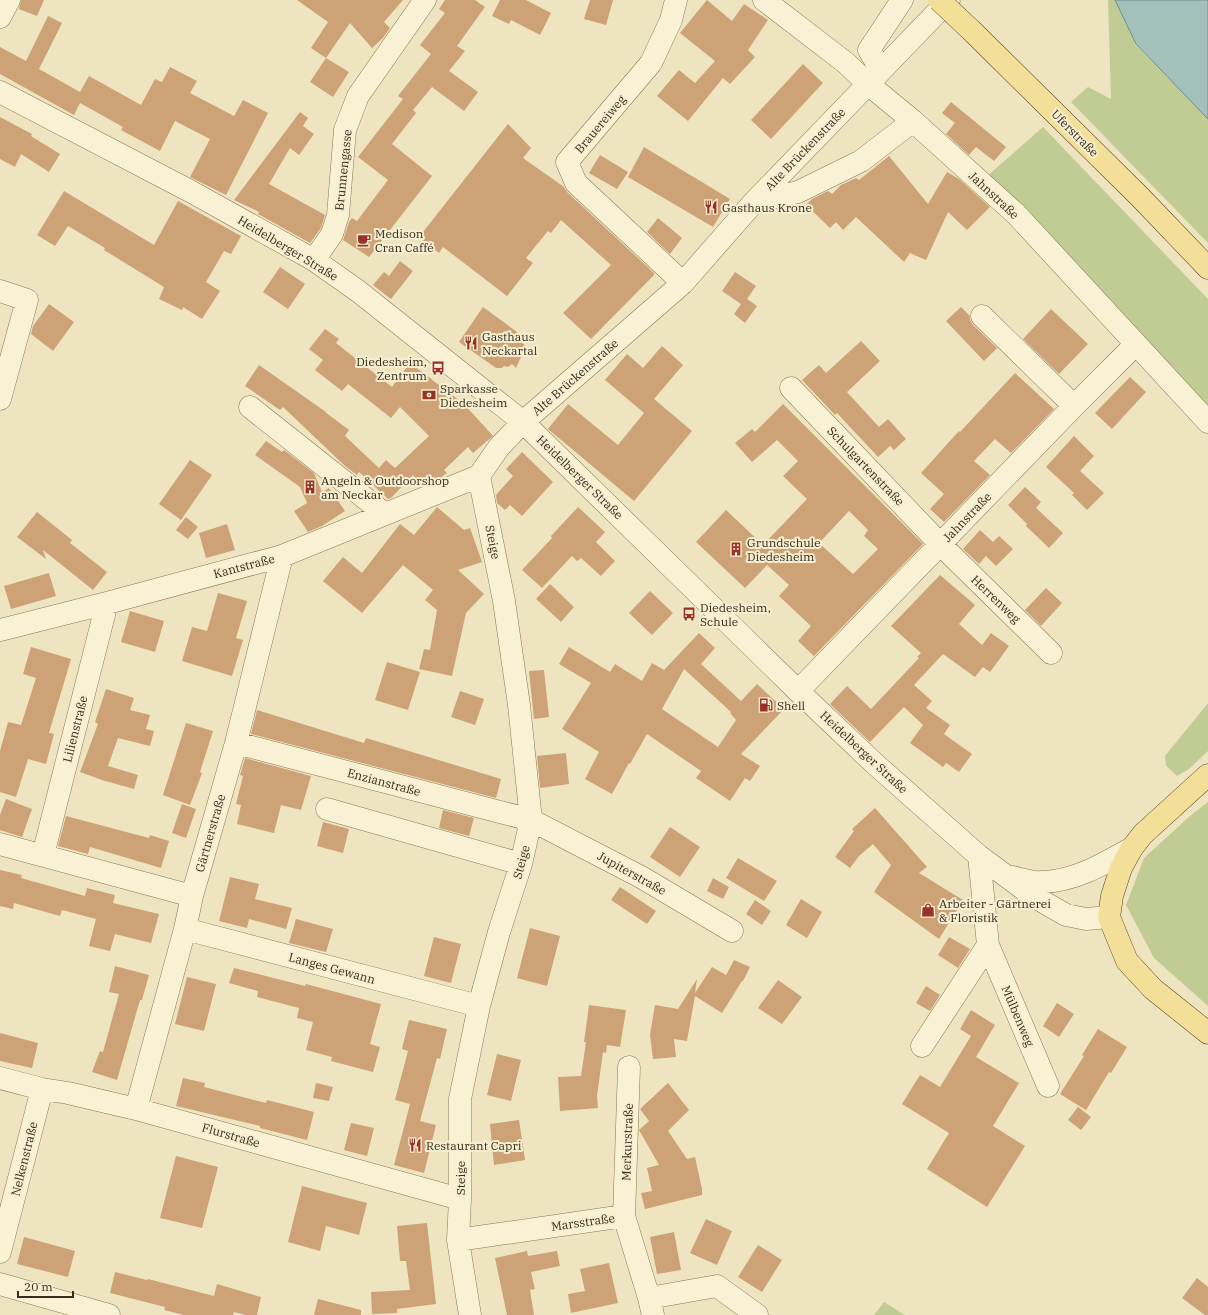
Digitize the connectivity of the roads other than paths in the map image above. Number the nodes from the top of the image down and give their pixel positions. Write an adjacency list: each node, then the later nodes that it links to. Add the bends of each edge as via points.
1 (9, 0): 8 (street)
2 (425, 0): 13 (street, Brunnengasse, via 358,96 345,130 338,215 332,234)
3 (676, 0): 15 (street, Brauereiweg, via 671,20 651,63 567,162 576,183)
4 (764, 0): 9 (street, via 846,63)
5 (902, 0): 9 (street, via 869,50)
6 (940, 0): 14 (main road, Uferstraße, bridge, via 1140,197)
7 (949, 0): 9 (street, Alte Brückenstraße)
8 (0, 17)
9 (874, 77): 11 (street, Jahnstraße); 12 (street, Alte Brückenstraße)
10 (0, 92): 13 (street, Heidelberger Straße, via 190,191)
11 (913, 121): 12 (street, via 861,161 798,192); 18 (street, Jahnstraße, via 1016,214)
12 (754, 202): 15 (street, Alte Brückenstraße)
13 (314, 260): 23 (street, Heidelberger Straße, via 364,296)
14 (1208, 268)
15 (683, 283): 23 (street, Alte Brückenstraße)
16 (0, 291): 20 (street, via 27,300)
17 (982, 316): 21 (street)
18 (1136, 344): 21 (street, Jahnstraße); 24 (street, Jahnstraße)
19 (790, 388): 27 (street, Schulgartenstraße)
20 (0, 399)
21 (1074, 406): 27 (street, Jahnstraße)
22 (250, 407): 26 (street)
23 (523, 422): 25 (street, via 499,447); 32 (street, Heidelberger Straße)
24 (1208, 422)
25 (479, 476): 26 (street, Kantstraße); 36 (street, Steige, via 504,601 519,705)
26 (386, 514): 28 (street, Kantstraße)
27 (941, 545): 31 (street, Herrenweg); 32 (street, Jahnstraße)
28 (282, 556): 29 (street, Kantstraße); 33 (street, Gärtnerstraße)
29 (107, 603): 30 (street, Kantstraße); 39 (street, Lilienstraße)
30 (0, 630)
31 (1051, 653)
32 (798, 691): 40 (street, Heidelberger Straße, via 875,764)
33 (236, 743): 36 (street, Enzianstraße); 43 (street, Gärtnerstraße)
34 (1204, 779): 38 (main road, via 1143,834)
35 (327, 809): 41 (street)
36 (531, 820): 41 (street, Steige); 46 (street, Jupiterstraße, via 641,877)
37 (0, 844): 39 (street)
38 (1132, 848): 42 (street, via 1096,868 1064,880 1041,882); 44 (main road, via 1121,868 1112,896)
39 (43, 855): 43 (street)
40 (979, 856): 42 (street, Heidelberger Straße); 47 (street, Mülbenweg)
41 (521, 864): 48 (street, Steige)
42 (1006, 876): 44 (street, Heidelberger Straße, via 1033,896 1066,915 1086,919)
43 (192, 896): 45 (street, Gärtnerstraße)
44 (1109, 917): 49 (main road, via 1127,961 1153,989)
45 (185, 930): 48 (street, Langes Gewann); 55 (street, Gärtnerstraße)
46 (732, 931)
47 (988, 946): 50 (street); 53 (street, Mülbenweg)
48 (479, 1006): 56 (street, Steige, via 460,1099)
49 (1208, 1033)
50 (922, 1046)
51 (629, 1067): 57 (street, Merkurstraße)
52 (0, 1078): 54 (street, Flurstraße)
53 (1048, 1086)
54 (42, 1089): 55 (street, Flurstraße); 59 (street, Nelkenstraße)
55 (136, 1109): 56 (street, Flurstraße)
56 (460, 1199): 58 (street, Steige)
57 (624, 1216): 58 (street, Marsstraße); 61 (street, Marsstraße)
58 (458, 1240): 63 (street, Steige)
59 (0, 1252)
60 (0, 1284): 62 (street)
61 (651, 1307): 64 (street, Marsstraße, via 717,1286)
62 (109, 1315)
63 (470, 1315)
64 (757, 1315)

